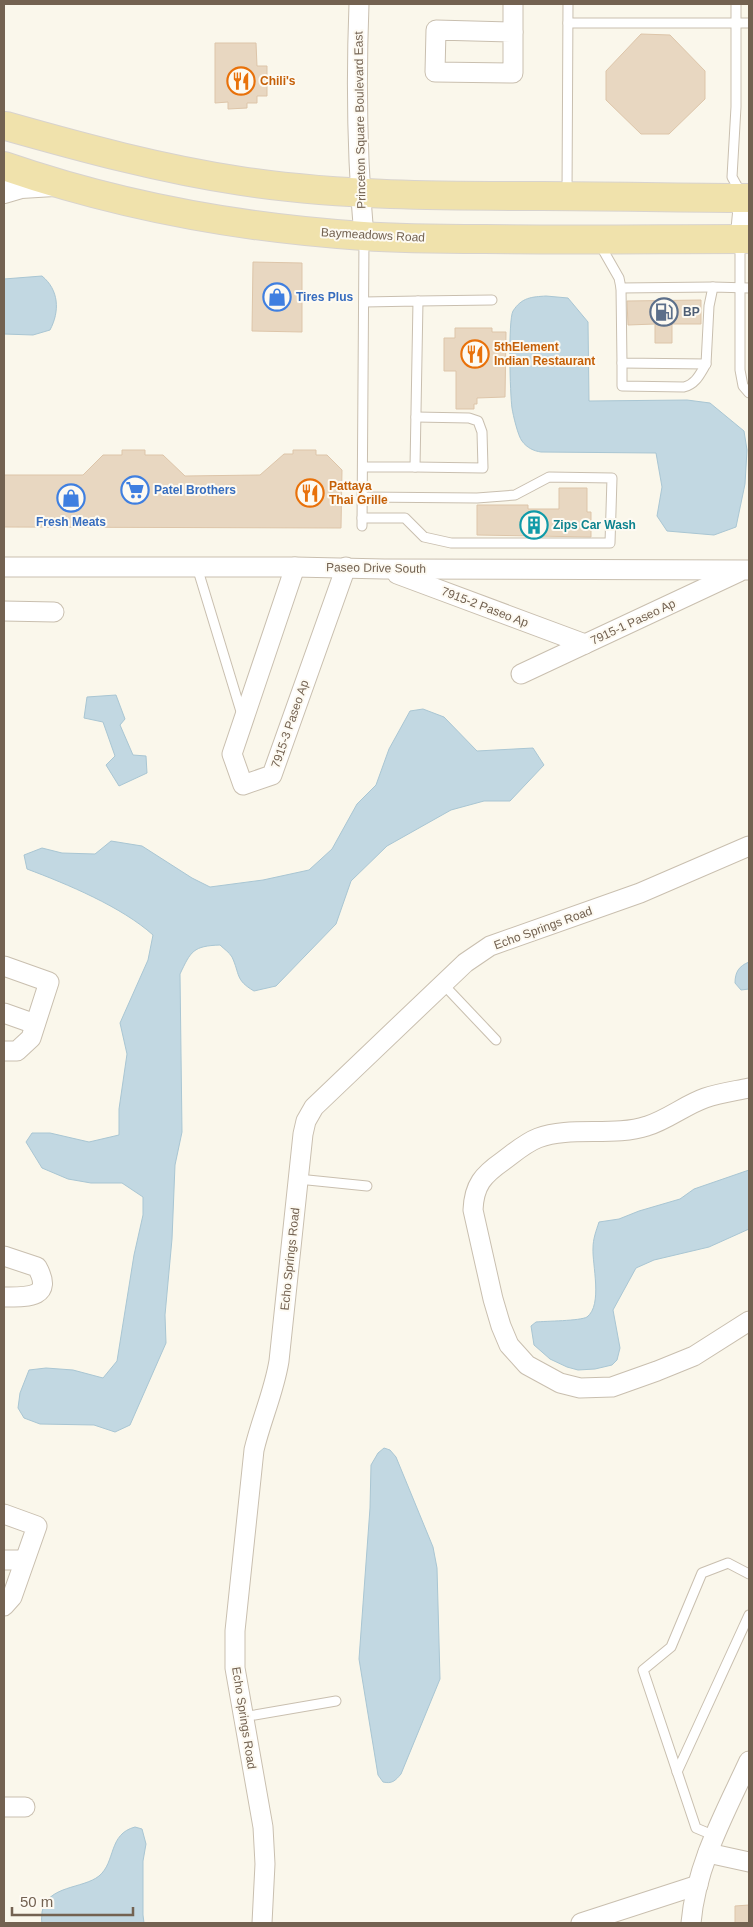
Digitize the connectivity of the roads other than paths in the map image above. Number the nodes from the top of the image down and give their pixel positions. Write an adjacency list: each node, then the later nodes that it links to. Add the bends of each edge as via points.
1 (359, 4): 13 (street, Princeton Square Boulevard East)
2 (513, 4): 8 (street)
3 (568, 4): 5 (lane)
4 (736, 4): 6 (lane)
5 (568, 24): 6 (lane); 14 (lane)
6 (736, 24): 7 (lane); 15 (lane, via 732,177)
7 (749, 24)
8 (513, 32): 8 (street, via 513,73 435,72 436,30)
9 (5, 128): 13 (main road, via 131,160 241,181)
10 (4, 166): 11 (main road, Baymeadows Road)
11 (55, 184): 12 (street, via 21,186); 16 (main road, Baymeadows Road, via 125,202 228,221)
12 (4, 191)
13 (360, 193): 14 (main road); 16 (street, Princeton Square Boulevard East)
14 (567, 196): 15 (main road)
15 (747, 196): 18 (street)
16 (364, 236): 17 (main road, Baymeadows Road); 25 (lane)
17 (597, 239): 18 (main road, Baymeadows Road); 20 (lane)
18 (744, 239): 21 (lane)
19 (713, 287): 20 (lane); 21 (lane); 27 (lane)
20 (622, 288): 26 (lane)
21 (740, 288): 22 (lane); 28 (lane)
22 (749, 288)
23 (492, 300): 24 (lane)
24 (418, 301): 25 (lane); 30 (lane)
25 (364, 302): 31 (lane)
26 (622, 363): 27 (lane); 27 (lane, via 622,386 684,387 691,386)
27 (706, 364)
28 (745, 370): 29 (lane, via 743,386)
29 (749, 393)
30 (416, 417): 32 (lane); 32 (lane, via 478,421 482,432 483,468)
31 (363, 467): 32 (lane); 33 (lane)
32 (415, 467)
33 (362, 496): 33 (lane, via 362,522 405,518 424,537 451,544 610,544 612,478 549,477 515,495 477,498)
34 (4, 567): 35 (street, Paseo Drive South)
35 (197, 567): 36 (street, Paseo Drive South); 44 (lane)
36 (295, 567): 37 (street, Paseo Drive South); 44 (street, 7915-3 Paseo Ap)
37 (346, 567): 38 (street, Paseo Drive South); 44 (street, 7915-3 Paseo Ap, via 272,775 243,785 232,754)
38 (384, 569): 39 (street, Paseo Drive South); 42 (street, 7915-2 Paseo Ap)
39 (747, 570): 42 (street, 7915-1 Paseo Ap)
40 (4, 611): 41 (street)
41 (54, 612)
42 (585, 644): 43 (street, 7915-1 Paseo Ap)
43 (521, 674)
44 (244, 720)
45 (749, 846): 47 (street, Echo Springs Road, via 640,893 490,946 464,963)
46 (4, 966): 49 (street, via 49,982)
47 (444, 984): 50 (lane); 53 (street, Echo Springs Road, via 314,1107 303,1134)
48 (4, 1013): 49 (street)
49 (35, 1024): 51 (street, via 31,1038 17,1051)
50 (496, 1040)
51 (4, 1051)
52 (749, 1088): 57 (street, via 705,1098 639,1128 538,1138 521,1147 479,1182 473,1210 493,1299 509,1345 527,1365 560,1383 580,1388 612,1387 694,1356)
53 (298, 1179): 54 (lane); 65 (street, Echo Springs Road, via 279,1361 254,1450 239,1593 235,1668)
54 (367, 1186)
55 (4, 1256): 56 (street, via 37,1267 42,1276 37,1294)
56 (4, 1297)
57 (749, 1321)
58 (4, 1514): 60 (street, via 37,1526)
59 (4, 1560): 60 (street)
60 (24, 1560): 62 (street, via 12,1597)
61 (749, 1574): 67 (lane, via 728,1564 702,1574 671,1647 643,1670)
62 (4, 1606)
63 (749, 1615): 67 (lane)
64 (336, 1700): 65 (lane)
65 (244, 1717): 74 (street, Echo Springs Road, via 263,1827)
66 (749, 1761): 70 (street)
67 (677, 1772): 70 (lane, via 696,1828)
68 (4, 1807): 69 (street)
69 (25, 1807)
70 (711, 1844): 71 (street); 72 (street)
71 (749, 1862)
72 (698, 1885): 73 (street); 76 (street)
73 (611, 1918): 75 (street)
74 (262, 1923)
75 (581, 1923)
76 (691, 1923)

